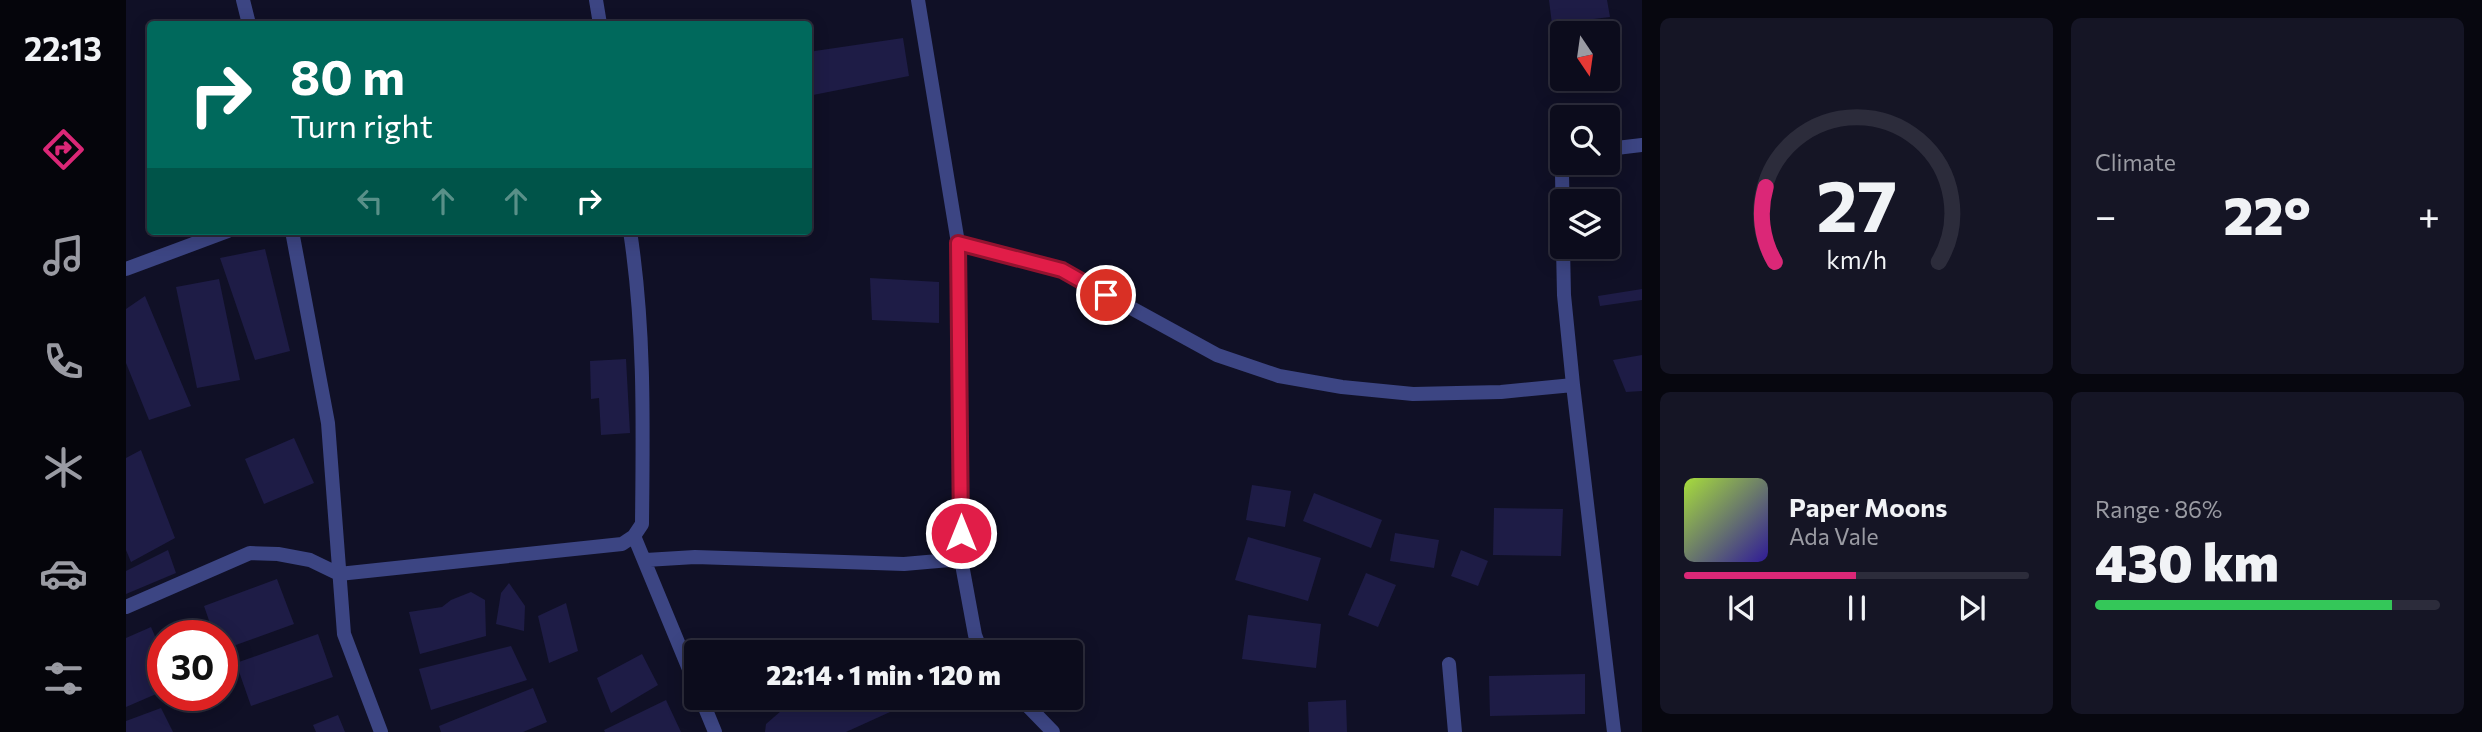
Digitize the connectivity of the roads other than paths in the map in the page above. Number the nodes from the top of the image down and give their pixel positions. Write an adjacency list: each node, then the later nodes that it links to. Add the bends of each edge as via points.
1 (243, 0): 4 (street)
2 (596, 0): 5 (street)
3 (918, 0): 11 (street)
4 (247, 21)
5 (600, 21)
6 (1642, 145): 7 (street)
7 (1620, 148)
8 (218, 235): 13 (street)
9 (293, 235): 18 (street, via 328,423)
10 (631, 235): 15 (street, via 640,294 643,400 642,524)
11 (958, 243): 14 (street, via 1062,270 1217,355 1279,376 1413,394 1502,393); 16 (street)
12 (1563, 259): 14 (street)
13 (126, 270)
14 (1573, 385): 29 (street)
15 (634, 536): 17 (street); 18 (street, via 622,544)
16 (961, 559): 17 (street, via 904,564 695,557); 20 (street)
17 (646, 560): 21 (street)
18 (339, 574): 19 (street, via 310,561 250,554); 25 (street, via 344,634)
19 (126, 607)
20 (977, 640)
21 (684, 656)
22 (1449, 664): 28 (street)
23 (706, 710): 26 (street)
24 (1032, 710): 27 (street)
25 (381, 732)
26 (715, 732)
27 (1053, 732)
28 (1455, 732)
29 (1614, 732)

